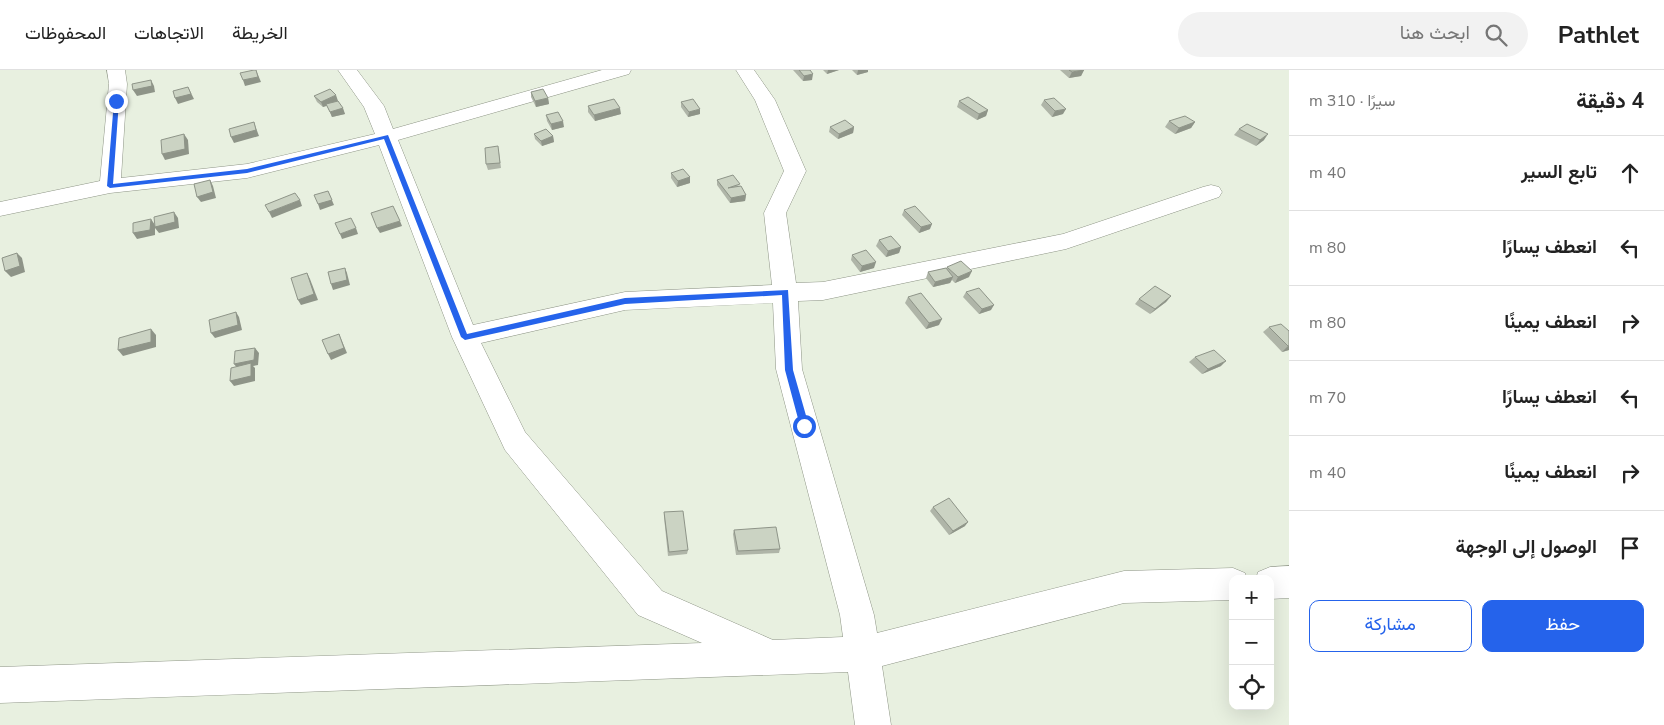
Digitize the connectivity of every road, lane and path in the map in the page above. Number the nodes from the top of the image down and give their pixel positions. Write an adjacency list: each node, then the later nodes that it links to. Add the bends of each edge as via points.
1 (116, 70): 6 (street, via 118,84)
2 (347, 70): 5 (street, via 374,106)
3 (622, 70): 5 (street)
4 (746, 70): 9 (street, via 765,100 795,172 775,213)
5 (386, 137): 6 (street, via 247,171); 10 (street)
6 (110, 186): 8 (street)
7 (1210, 192): 9 (street, via 1066,241 823,291)
8 (0, 209)
9 (785, 292): 10 (street, via 625,301); 14 (street, via 789,370 857,615)
10 (465, 337): 15 (street, via 515,441 650,602)
11 (1289, 582): 12 (street)
12 (1274, 583)
13 (1229, 584): 14 (street, via 1124,587)
14 (863, 654): 15 (street); 17 (street)
15 (773, 657): 16 (street)
16 (0, 685)
17 (873, 725)

